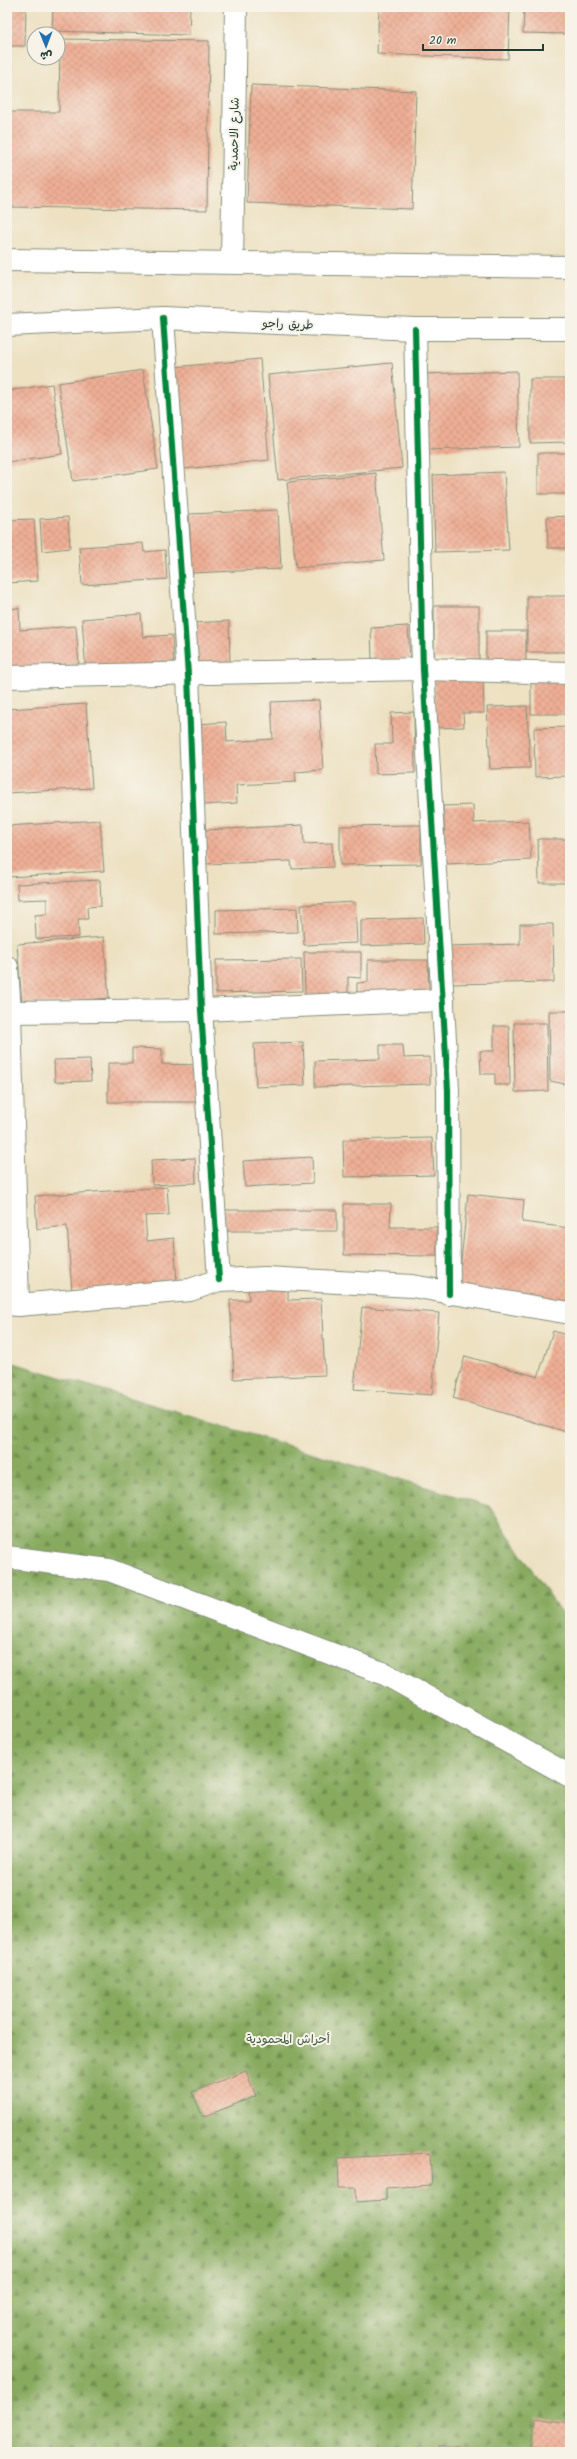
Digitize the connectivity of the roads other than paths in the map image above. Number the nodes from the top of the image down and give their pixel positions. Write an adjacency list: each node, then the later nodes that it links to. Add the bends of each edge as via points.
1 (236, 7): 3 (street, شارع الاحمدية)
2 (7, 260): 3 (street)
3 (232, 262): 4 (street)
4 (570, 267)
5 (163, 318): 6 (street, طريق راجو); 7 (street, طريق راجو); 11 (street)
6 (7, 325)
7 (415, 329): 8 (street, طريق راجو); 9 (street)
8 (570, 329)
9 (423, 669): 10 (street); 11 (street); 14 (street)
10 (570, 673)
11 (188, 675): 12 (street); 15 (street)
12 (7, 677)
13 (7, 967): 16 (street)
14 (443, 1000): 15 (street); 18 (street, via 448,1090)
15 (202, 1010): 16 (street); 17 (street)
16 (9, 1012): 19 (street)
17 (219, 1280): 18 (street, via 265,1278 412,1286); 19 (street, via 190,1290)
18 (449, 1294): 20 (street)
19 (13, 1304)
20 (570, 1313)
21 (7, 1557): 22 (street, via 109,1570 385,1674)
22 (570, 1776)

